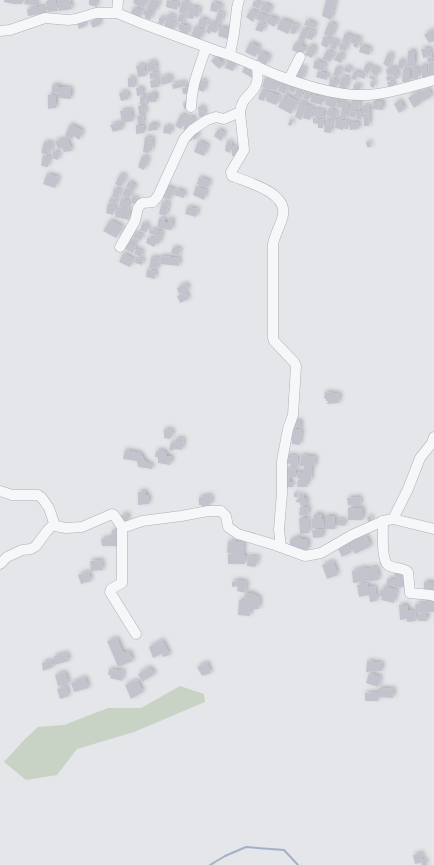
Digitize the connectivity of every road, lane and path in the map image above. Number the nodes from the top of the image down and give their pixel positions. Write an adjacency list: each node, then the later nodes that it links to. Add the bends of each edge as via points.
1 (118, 0): 3 (street)
2 (239, 0): 5 (street)
3 (117, 13): 4 (street, via 96,13 68,20 45,18); 6 (street)
4 (0, 31)
5 (230, 54): 6 (street); 8 (street)
6 (203, 55): 11 (street, via 191,91)
7 (300, 57): 9 (street)
8 (257, 66): 9 (street); 12 (street, via 256,84 242,102)
9 (289, 79): 10 (street, via 322,89 360,96 398,90)
10 (434, 80)
11 (191, 107)
12 (240, 112): 13 (street, via 224,119 216,117 207,120 186,136 158,196 153,202 143,203 138,208 135,221); 21 (street, via 244,150 231,174 269,191 277,198 283,210 273,244 273,338 296,366 293,415 282,461 279,530)
13 (120, 247)
14 (434, 437): 16 (street, via 420,458)
15 (0, 491): 18 (street, via 38,495 49,508)
16 (393, 519): 17 (street); 20 (street)
17 (382, 522): 21 (street, via 321,552 305,556); 23 (street, via 387,564 408,572 410,593)
18 (55, 526): 19 (street, via 82,526 112,514); 22 (street, via 47,531 36,546 22,550)
19 (122, 527): 21 (street, via 142,521 221,511 226,516 228,527 238,534); 24 (street, via 122,583 110,592)
20 (434, 529)
21 (281, 547)
22 (0, 564)
23 (434, 596)
24 (136, 634)

